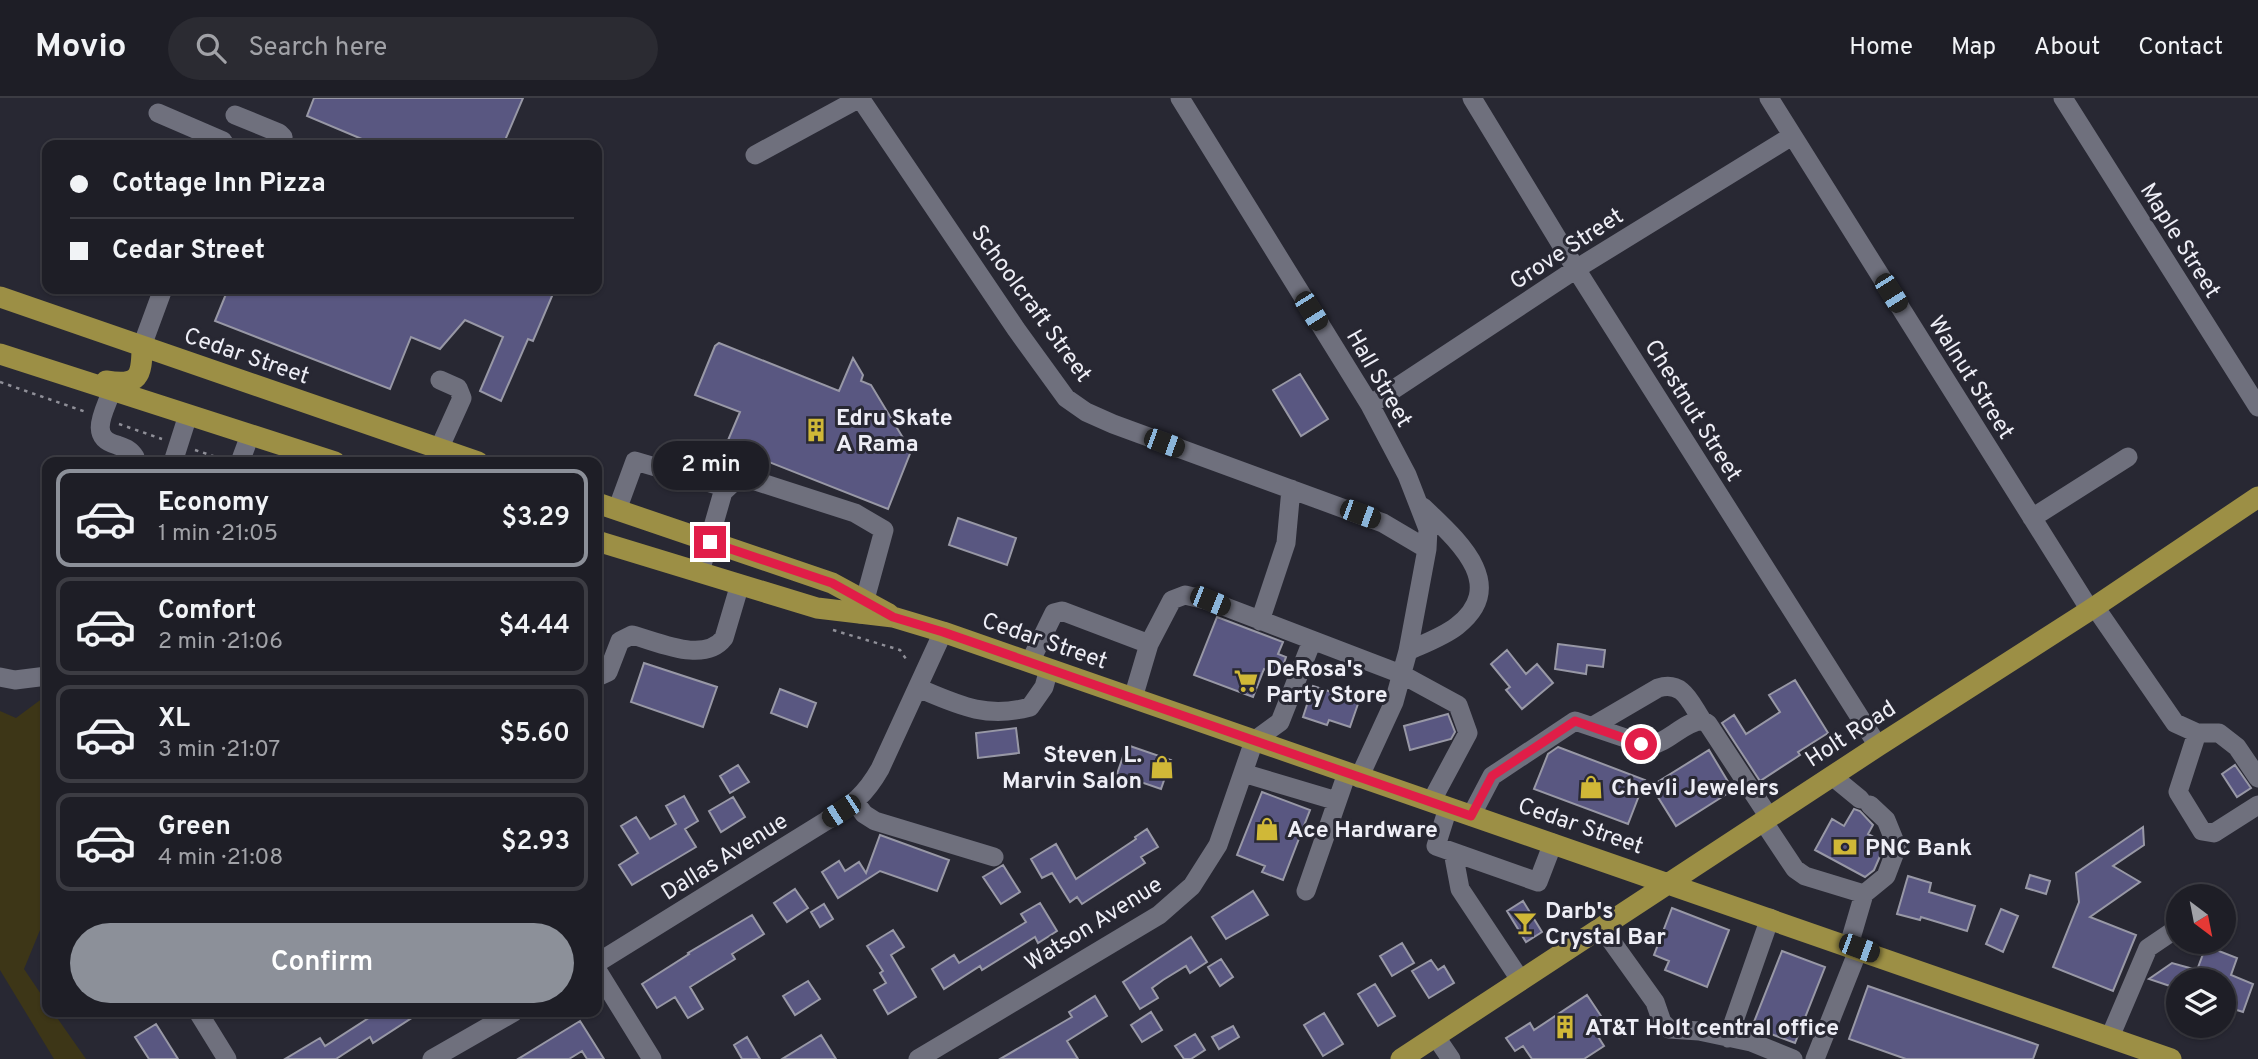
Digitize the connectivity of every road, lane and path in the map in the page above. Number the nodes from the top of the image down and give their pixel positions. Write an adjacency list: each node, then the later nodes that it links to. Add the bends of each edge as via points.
1 (860, 98): 12 (street); 32 (street, Schoolcraft Street, via 1066,398 1113,424)
2 (1180, 98): 21 (street, Hall Street)
3 (1472, 98): 13 (street, Chestnut Street)
4 (1769, 98): 8 (street, Walnut Street)
5 (2063, 98): 22 (street, Maple Street)
6 (238, 106): 10 (street); 11 (street, via 279,133)
7 (158, 113): 9 (street)
8 (1792, 136): 13 (street, Grove Street); 36 (street, Walnut Street)
9 (216, 140)
10 (223, 140)
11 (282, 140)
12 (755, 155)
13 (1576, 269): 21 (street, Grove Street); 60 (street, Chestnut Street)
14 (161, 294): 16 (street)
15 (0, 297): 16 (main road, Cedar Street)
16 (142, 346): 18 (main road, via 142,368 132,382); 25 (main road, Cedar Street)
17 (0, 354): 18 (main road)
18 (59, 374): 20 (main road)
19 (440, 380): 25 (street, via 458,388 462,398)
20 (112, 390): 23 (main road); 26 (street, via 100,436 131,450)
21 (1370, 405): 34 (street, Hall Street)
22 (2258, 407)
23 (188, 415): 24 (main road); 27 (street)
24 (250, 435): 28 (street); 29 (main road)
25 (437, 455)
26 (135, 457)
27 (175, 457)
28 (242, 457)
29 (319, 457)
30 (2128, 457): 36 (street)
31 (727, 488): 35 (street, via 635,461); 37 (street); 42 (street, via 740,476 855,513 884,530)
32 (1291, 489): 39 (street, Schoolcraft Street, via 1383,523); 44 (street, via 1286,543)
33 (2258, 498): 43 (main road, Holt Road)
34 (1419, 504): 39 (street, Hall Street, via 1428,529); 48 (street, via 1459,541 1481,588 1472,611 1455,628)
35 (603, 508): 37 (main road)
36 (2032, 518): 43 (street, Walnut Street)
37 (710, 542): 40 (street); 42 (main road, Cedar Street, via 832,583)
38 (602, 543): 40 (main road)
39 (1427, 550): 48 (street)
40 (700, 572): 41 (main road)
41 (740, 584): 42 (main road, via 817,608); 51 (street, via 720,644 684,649 632,635 620,641 608,672)
42 (863, 607): 45 (main road, Cedar Street)
43 (2093, 609): 58 (street, Walnut Street, via 2175,723); 60 (main road, Holt Road)
44 (1260, 621): 46 (street); 47 (street, via 1185,595 1172,600)
45 (943, 632): 49 (main road, Cedar Street); 54 (street, Dallas Avenue)
46 (1312, 641): 50 (street); 59 (street, via 1280,722)
47 (1149, 644): 49 (street, via 1062,611 1054,613); 55 (street)
48 (1408, 651): 50 (street)
49 (1040, 666): 54 (street, via 1044,687 1030,708 1009,713 963,708); 55 (main road, Cedar Street)
50 (1401, 674): 62 (street, via 1394,702); 67 (street, via 1458,705 1468,733)
51 (602, 675)
52 (0, 677): 53 (street)
53 (42, 677)
54 (918, 688): 66 (street, Dallas Avenue, via 869,789)
55 (1133, 698): 59 (main road, Cedar Street)
56 (1702, 720): 57 (street, via 1649,746); 57 (street, via 1684,693 1669,685); 70 (street, via 1733,759)
57 (1593, 726): 69 (street, via 1575,721 1567,724 1492,776)
58 (2197, 733): 64 (street, via 2219,733 2237,747); 68 (street, via 2178,792 2202,831 2214,833)
59 (1254, 741): 61 (street, Watson Avenue); 62 (main road, Cedar Street)
60 (1878, 746): 63 (main road, Holt Road)
61 (1243, 773): 65 (street); 92 (street, Watson Avenue, via 1218,845 1178,900)
62 (1353, 775): 65 (street); 67 (main road, Cedar Street)
63 (1832, 776): 70 (main road, Holt Road); 76 (street, via 1886,820 1897,847 1886,876)
64 (2258, 778)
65 (1337, 801): 75 (street)
66 (855, 802): 73 (street, via 874,821); 81 (street, Dallas Avenue)
67 (1439, 805): 69 (main road, Cedar Street); 72 (street, via 1436,846)
68 (2258, 805)
69 (1471, 816): 71 (main road, Cedar Street)
70 (1766, 819): 74 (main road, Holt Road); 76 (street, via 1795,869)
71 (1553, 843): 72 (street, via 1538,882); 74 (main road, Cedar Street)
72 (1452, 852): 83 (street, via 1460,888)
73 (994, 857)
74 (1669, 883): 77 (main road, Cedar Street); 78 (main road, Holt Road)
75 (1306, 891)
76 (1864, 894): 80 (street)
77 (1770, 918): 80 (main road, Cedar Street); 88 (street)
78 (1602, 928): 83 (main road, Holt Road); 88 (street, via 1669,1029)
79 (2166, 936): 87 (street, via 2148,948)
80 (1854, 947): 87 (main road, Cedar Street); 96 (street)
81 (602, 960)
82 (602, 978): 91 (street)
83 (1521, 981): 86 (main road, Holt Road)
84 (201, 1017): 89 (street)
85 (505, 1017): 90 (street)
86 (1436, 1037): 93 (main road, Holt Road); 94 (street)
87 (2110, 1037): 97 (main road, Cedar Street)
88 (1728, 1038): 95 (street)
89 (227, 1059)
90 (432, 1059)
91 (652, 1059)
92 (918, 1059)
93 (1401, 1059)
94 (1451, 1059)
95 (1794, 1059)
96 (1817, 1059)
97 (2171, 1059)

